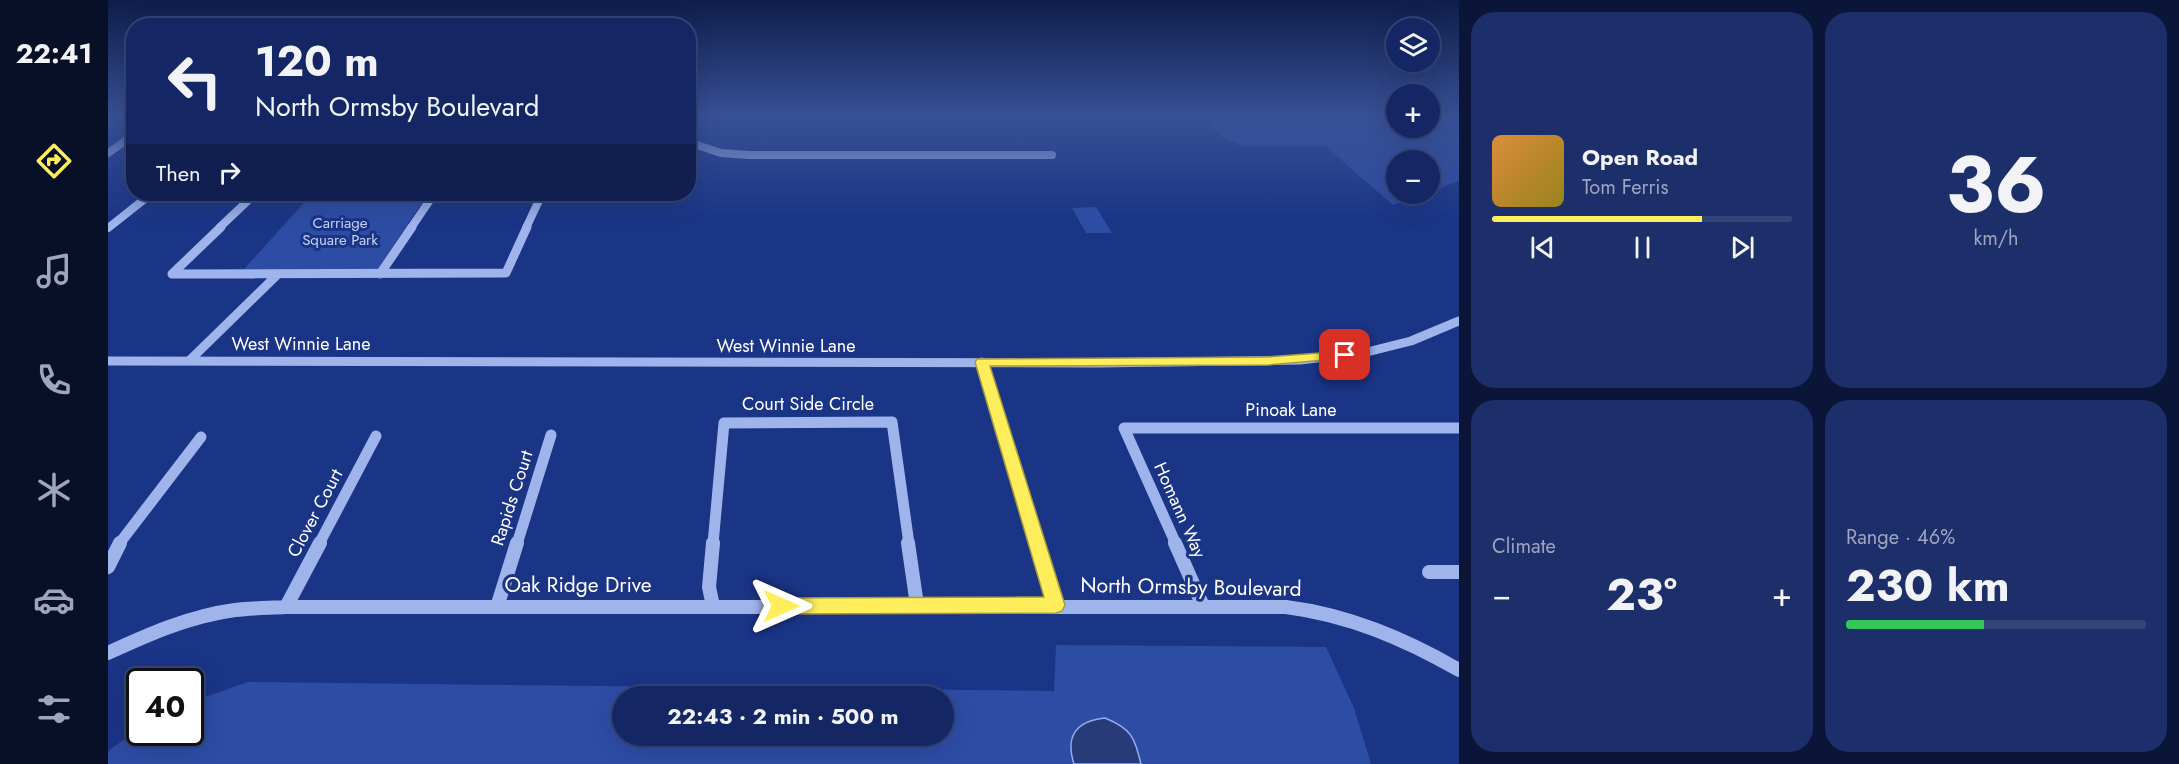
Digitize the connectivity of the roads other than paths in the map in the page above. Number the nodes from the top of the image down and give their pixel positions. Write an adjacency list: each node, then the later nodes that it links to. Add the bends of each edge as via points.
1 (717, 152): 2 (street, via 749,156)
2 (1052, 155)
3 (142, 201): 7 (street)
4 (248, 201): 8 (street, via 172,274)
5 (429, 201): 9 (street)
6 (539, 201): 9 (street, via 506,273)
7 (108, 228)
8 (278, 274): 9 (street); 11 (street)
9 (380, 274)
10 (1459, 321): 13 (street, West Winnie Lane, via 1411,341 1367,352 1300,360)
11 (190, 360): 12 (street, West Winnie Lane); 13 (street, West Winnie Lane)
12 (108, 361)
13 (982, 362): 23 (street, North Ormsby Boulevard)
14 (1124, 428): 15 (street, Pinoak Lane); 25 (street, Homann Way)
15 (1459, 428)
16 (551, 435): 27 (street, Rapids Court)
17 (376, 436): 26 (street, Clover Court)
18 (201, 437): 19 (street, via 120,543)
19 (108, 567)
20 (1429, 572): 21 (street)
21 (1459, 572)
22 (917, 605): 23 (street, Oak Ridge Drive); 24 (street, Oak Ridge Drive); 24 (street, Court Side Circle, via 892,422 881,422 724,423 709,587)
23 (1056, 605): 25 (street, North Ormsby Boulevard)
24 (713, 606): 27 (street, Oak Ridge Drive)
25 (1203, 606): 29 (street, North Ormsby Boulevard, via 1319,611 1380,630)
26 (286, 607): 27 (street, Oak Ridge Drive); 28 (street, Oak Ridge Drive, via 234,610 201,618 142,637)
27 (497, 607)
28 (108, 654)
29 (1459, 670)

